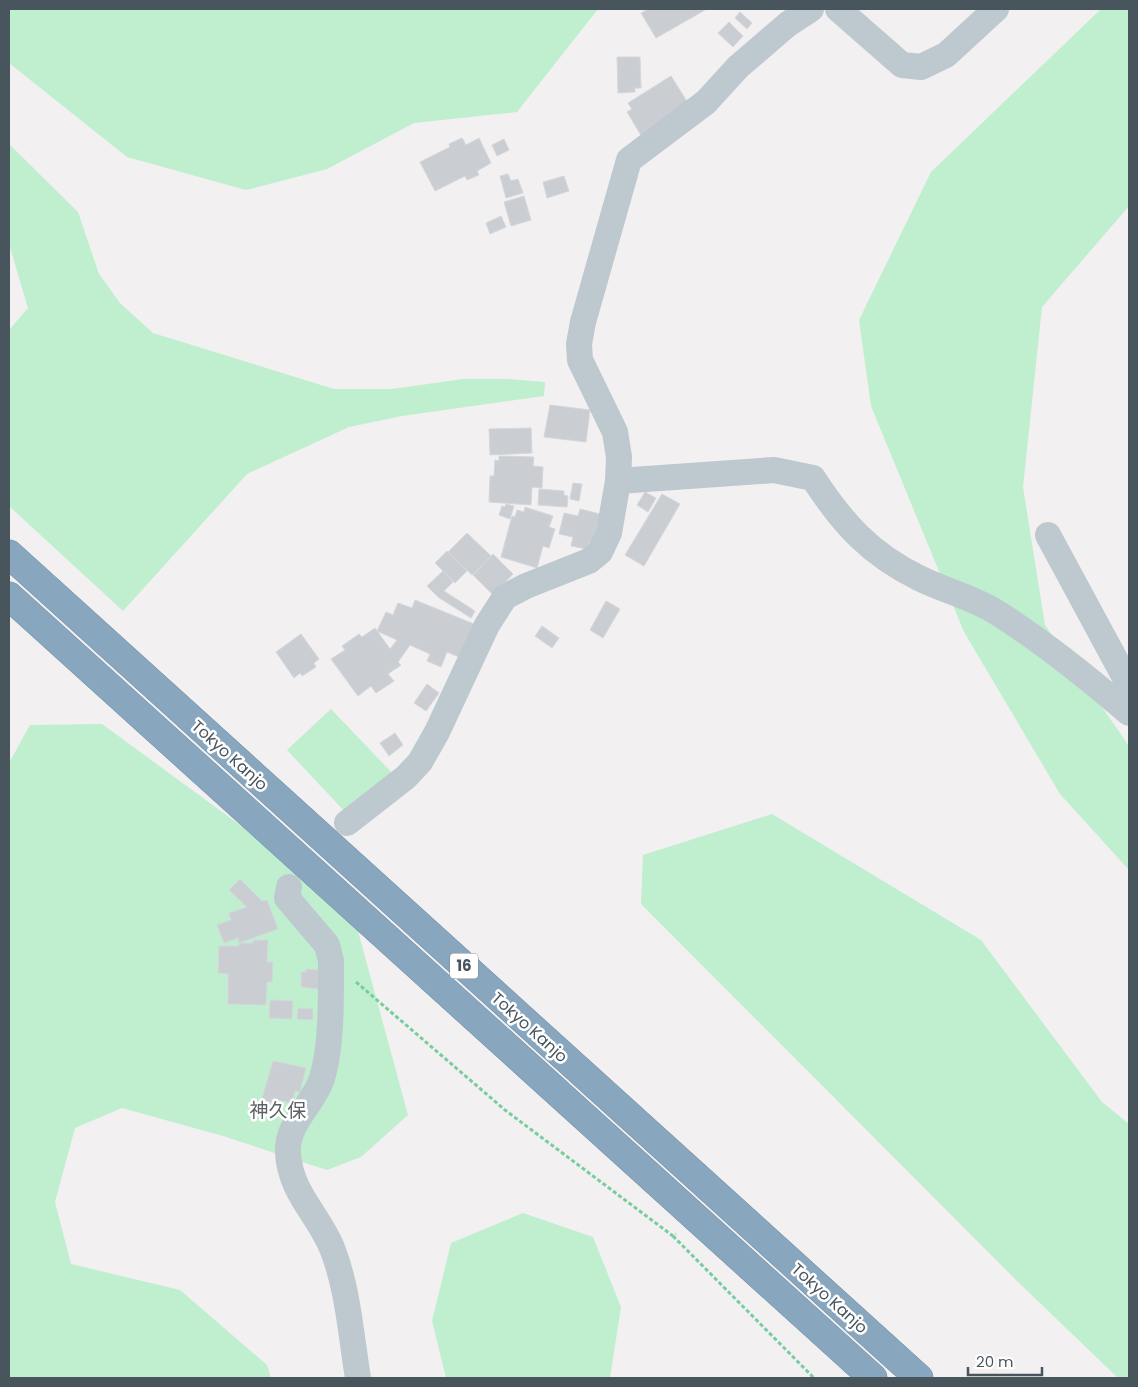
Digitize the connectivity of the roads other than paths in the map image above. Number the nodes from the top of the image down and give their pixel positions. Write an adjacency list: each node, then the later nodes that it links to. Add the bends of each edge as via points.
1 (811, 9): 4 (street, via 788,24 738,67 706,102 629,160 579,344 580,360 615,432 619,456)
2 (838, 9): 3 (street, via 902,65 921,66 946,55)
3 (996, 9)
4 (618, 481): 9 (street, via 774,470 813,478 843,519 878,555 921,579 994,611 1055,653); 10 (street, via 609,533 600,552 588,561 505,597 486,625 420,762 406,777)
5 (1048, 534): 8 (street)
6 (9, 554): 14 (highway, Tokyo Kanjo / 16)
7 (9, 596): 13 (highway, Tokyo Kanjo / 16)
8 (1129, 685)
9 (1129, 714)
10 (347, 823)
11 (289, 887): 12 (street, via 287,898 327,945 331,961 327,1059 322,1079 308,1107 293,1126 288,1150 290,1175 332,1248 344,1292)
12 (358, 1378)
13 (873, 1378)
14 (918, 1378)

